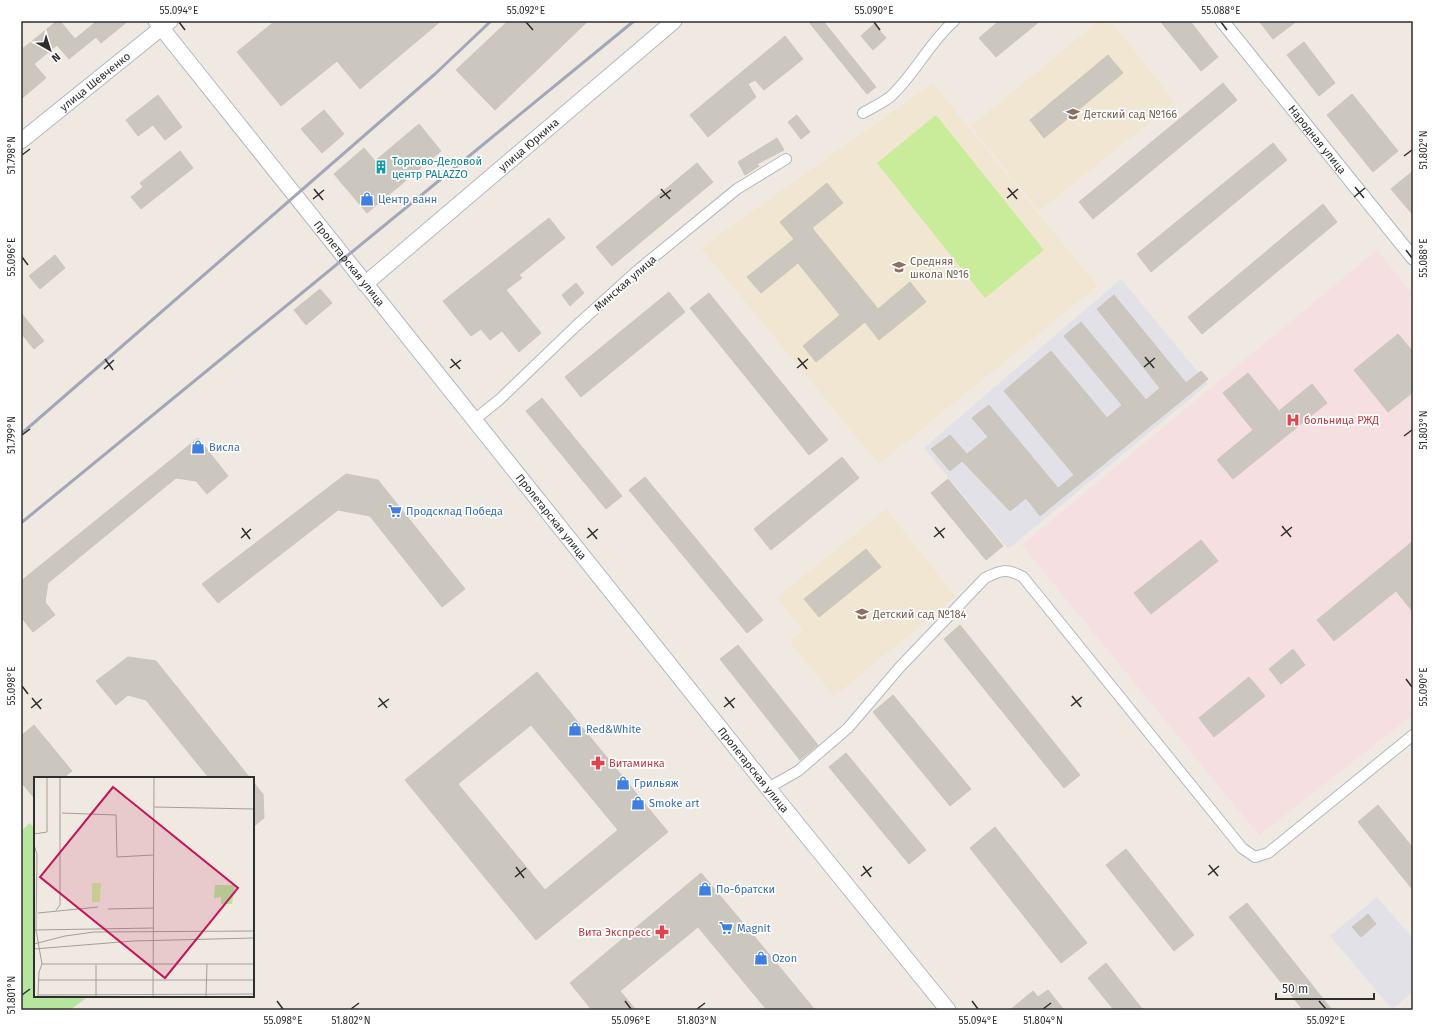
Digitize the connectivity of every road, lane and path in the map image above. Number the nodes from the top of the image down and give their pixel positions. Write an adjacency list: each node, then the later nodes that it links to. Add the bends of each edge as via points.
1 (674, 21): 9 (main road, улица Юркина)
2 (954, 21): 5 (street, via 939,34 913,71 889,97)
3 (1222, 21): 8 (street, Народная улица)
4 (162, 23): 6 (main road, улица Шевченко); 9 (main road, Пролетарская улица)
5 (863, 114)
6 (21, 141)
7 (786, 159): 10 (street, Минская улица, via 737,189 638,270 499,400)
8 (1413, 258)
9 (365, 284): 10 (main road, Пролетарская улица)
10 (474, 420): 12 (main road, Пролетарская улица)
11 (1413, 735): 12 (street, via 1268,853 1255,857 1242,848 1023,577 1012,571 998,572 985,578 900,667 848,728 798,772)
12 (768, 788): 13 (main road, Пролетарская улица)
13 (948, 1010)

